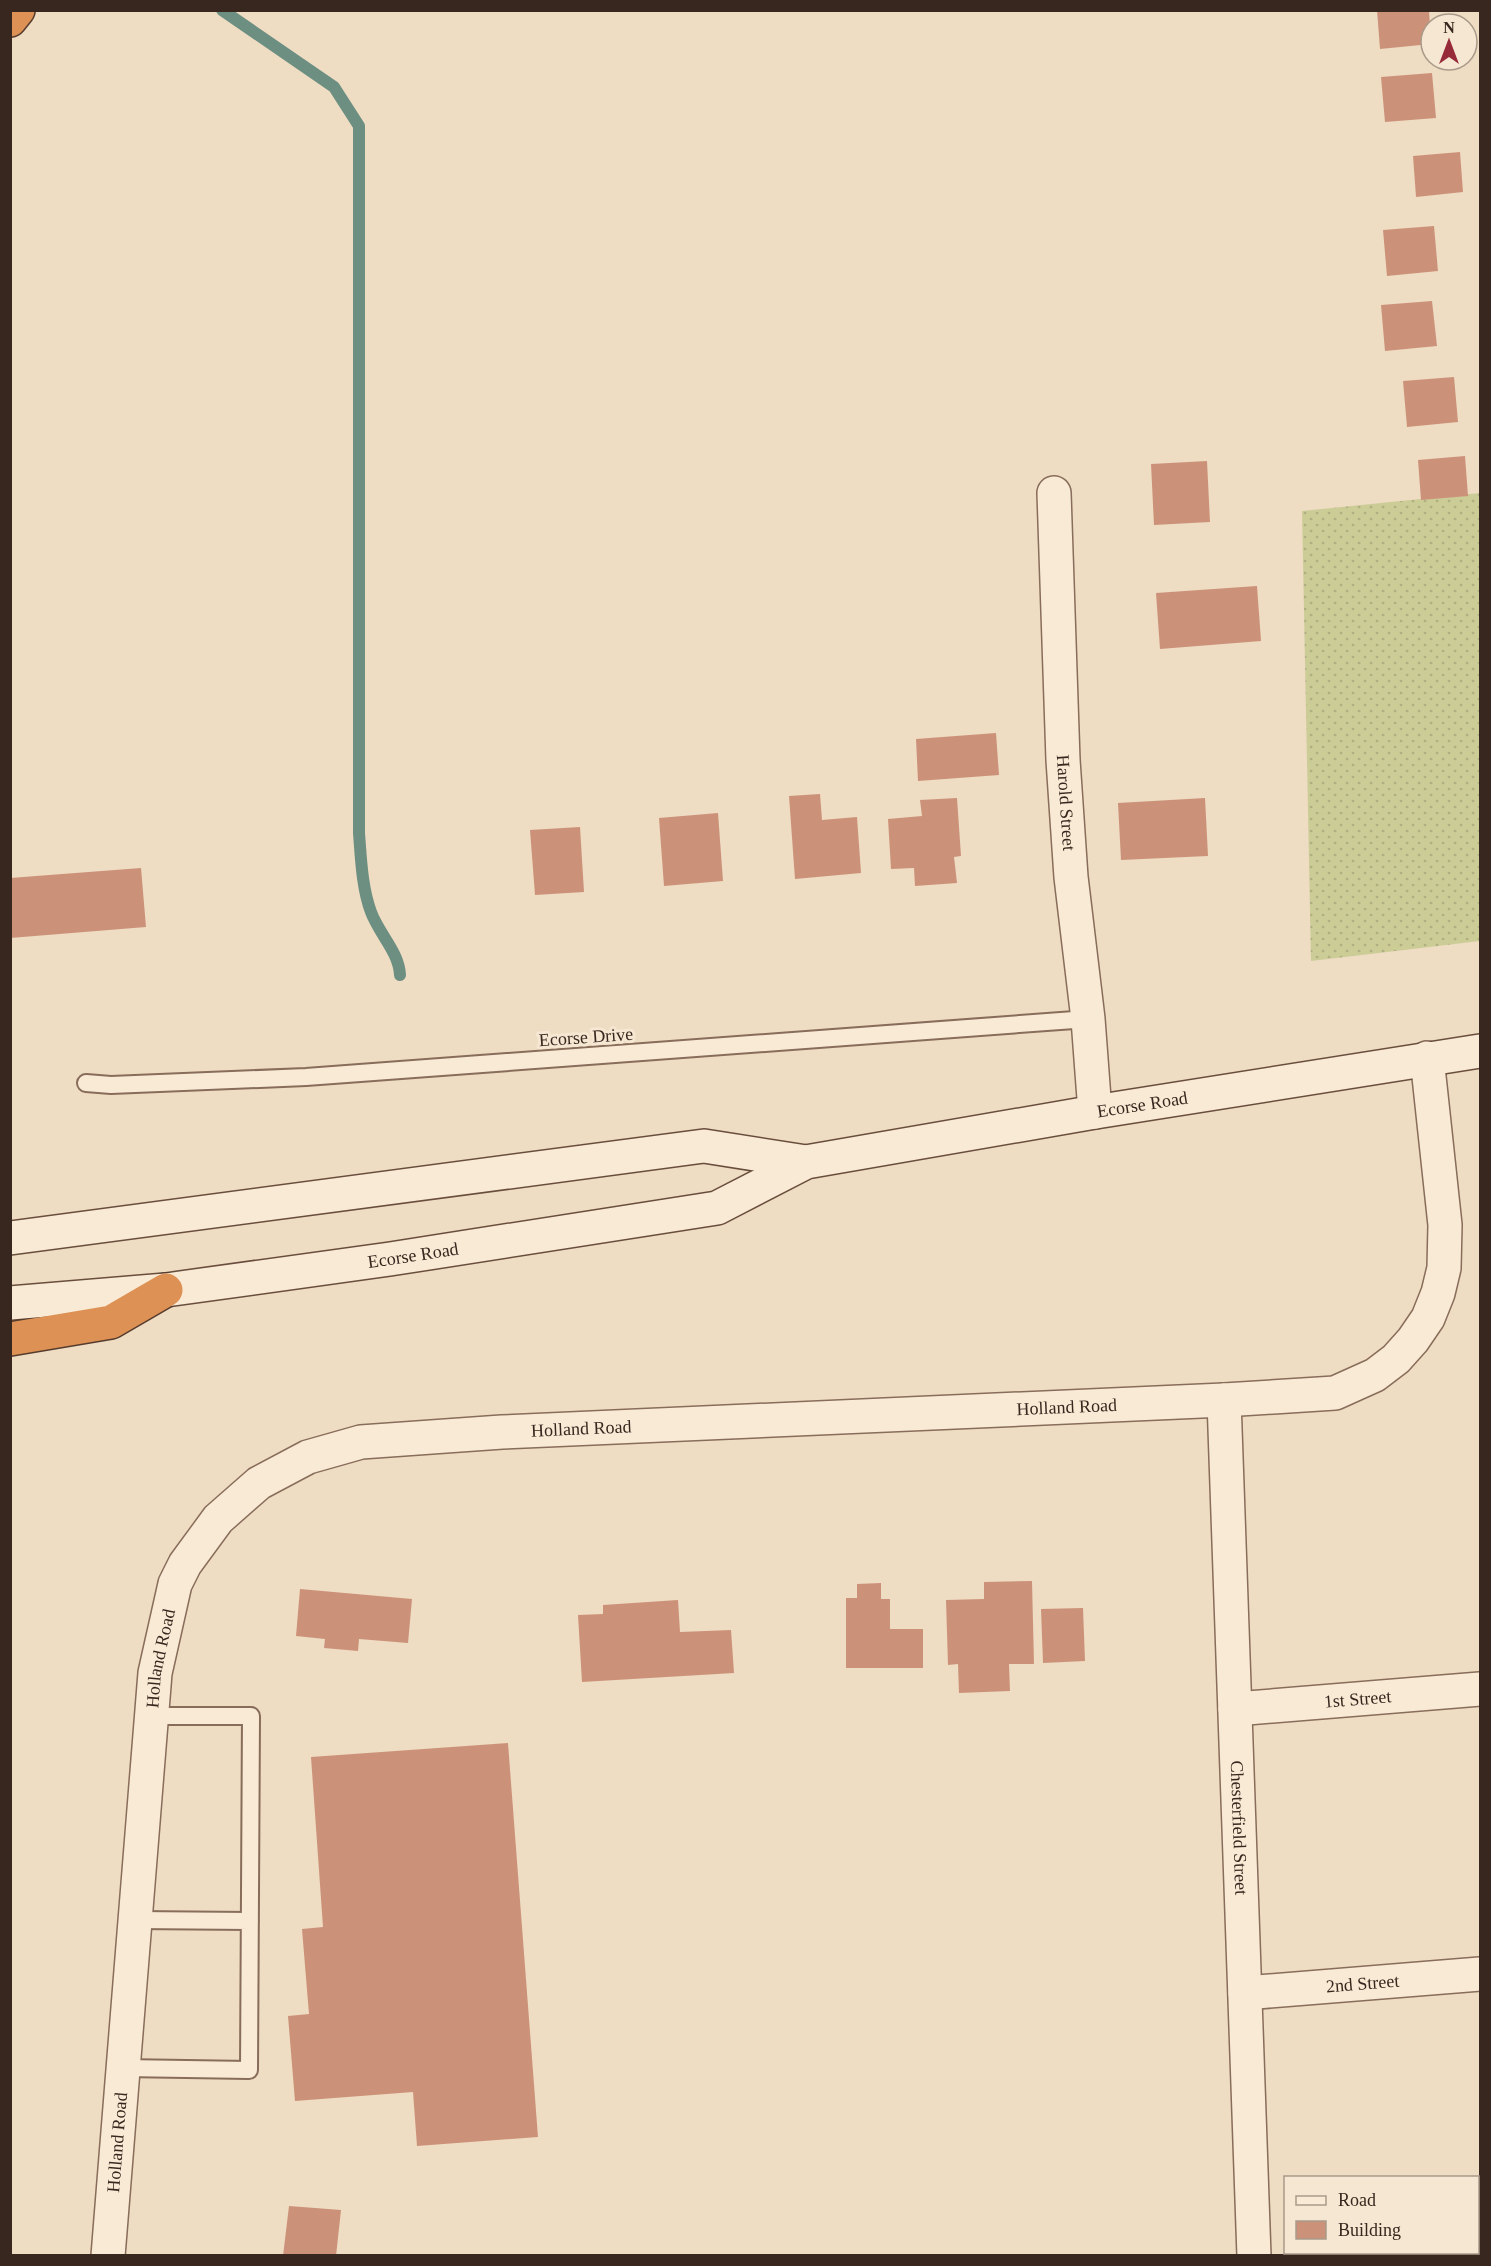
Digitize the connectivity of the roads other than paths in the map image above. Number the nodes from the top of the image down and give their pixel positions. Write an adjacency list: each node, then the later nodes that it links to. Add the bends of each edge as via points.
1 (18, 10): 2 (highway)
2 (10, 20)
3 (1054, 493): 4 (street, Harold Street, via 1067,818)
4 (1088, 1019): 7 (lane, Ecorse Drive, via 306,1077); 8 (street, Harold Street)
5 (1480, 1051): 6 (street, Ecorse Road)
6 (1427, 1058): 8 (street, Ecorse Road); 14 (street, Holland Road, via 1445,1225 1444,1268 1428,1318 1396,1359 1375,1375 1335,1393)
7 (86, 1083)
8 (1095, 1112): 9 (street, Ecorse Road)
9 (806, 1162): 10 (street, Ecorse Road, via 704,1146); 11 (street, Ecorse Road, via 717,1208)
10 (10, 1238)
11 (166, 1290): 12 (street, Ecorse Road); 13 (highway, via 111,1322)
12 (10, 1302)
13 (10, 1339)
14 (1224, 1400): 16 (street, Chesterfield Street); 17 (street, Holland Road, via 502,1432 361,1442 308,1457 259,1483 218,1519 185,1564 175,1584 155,1673)
15 (1480, 1689): 16 (street, 1st Street)
16 (1235, 1709): 21 (street, Chesterfield Street)
17 (151, 1716): 18 (street, Holland Road); 19 (lane, via 251,1716)
18 (135, 1920): 19 (lane); 22 (street, Holland Road)
19 (250, 1921): 22 (lane, via 249,2070)
20 (1480, 1974): 21 (street, 2nd Street)
21 (1245, 1993): 25 (street, Chesterfield Street)
22 (123, 2068): 24 (street, Holland Road)
23 (1470, 2254): 26 (street)
24 (108, 2256)
25 (1254, 2256)
26 (1451, 2256)

